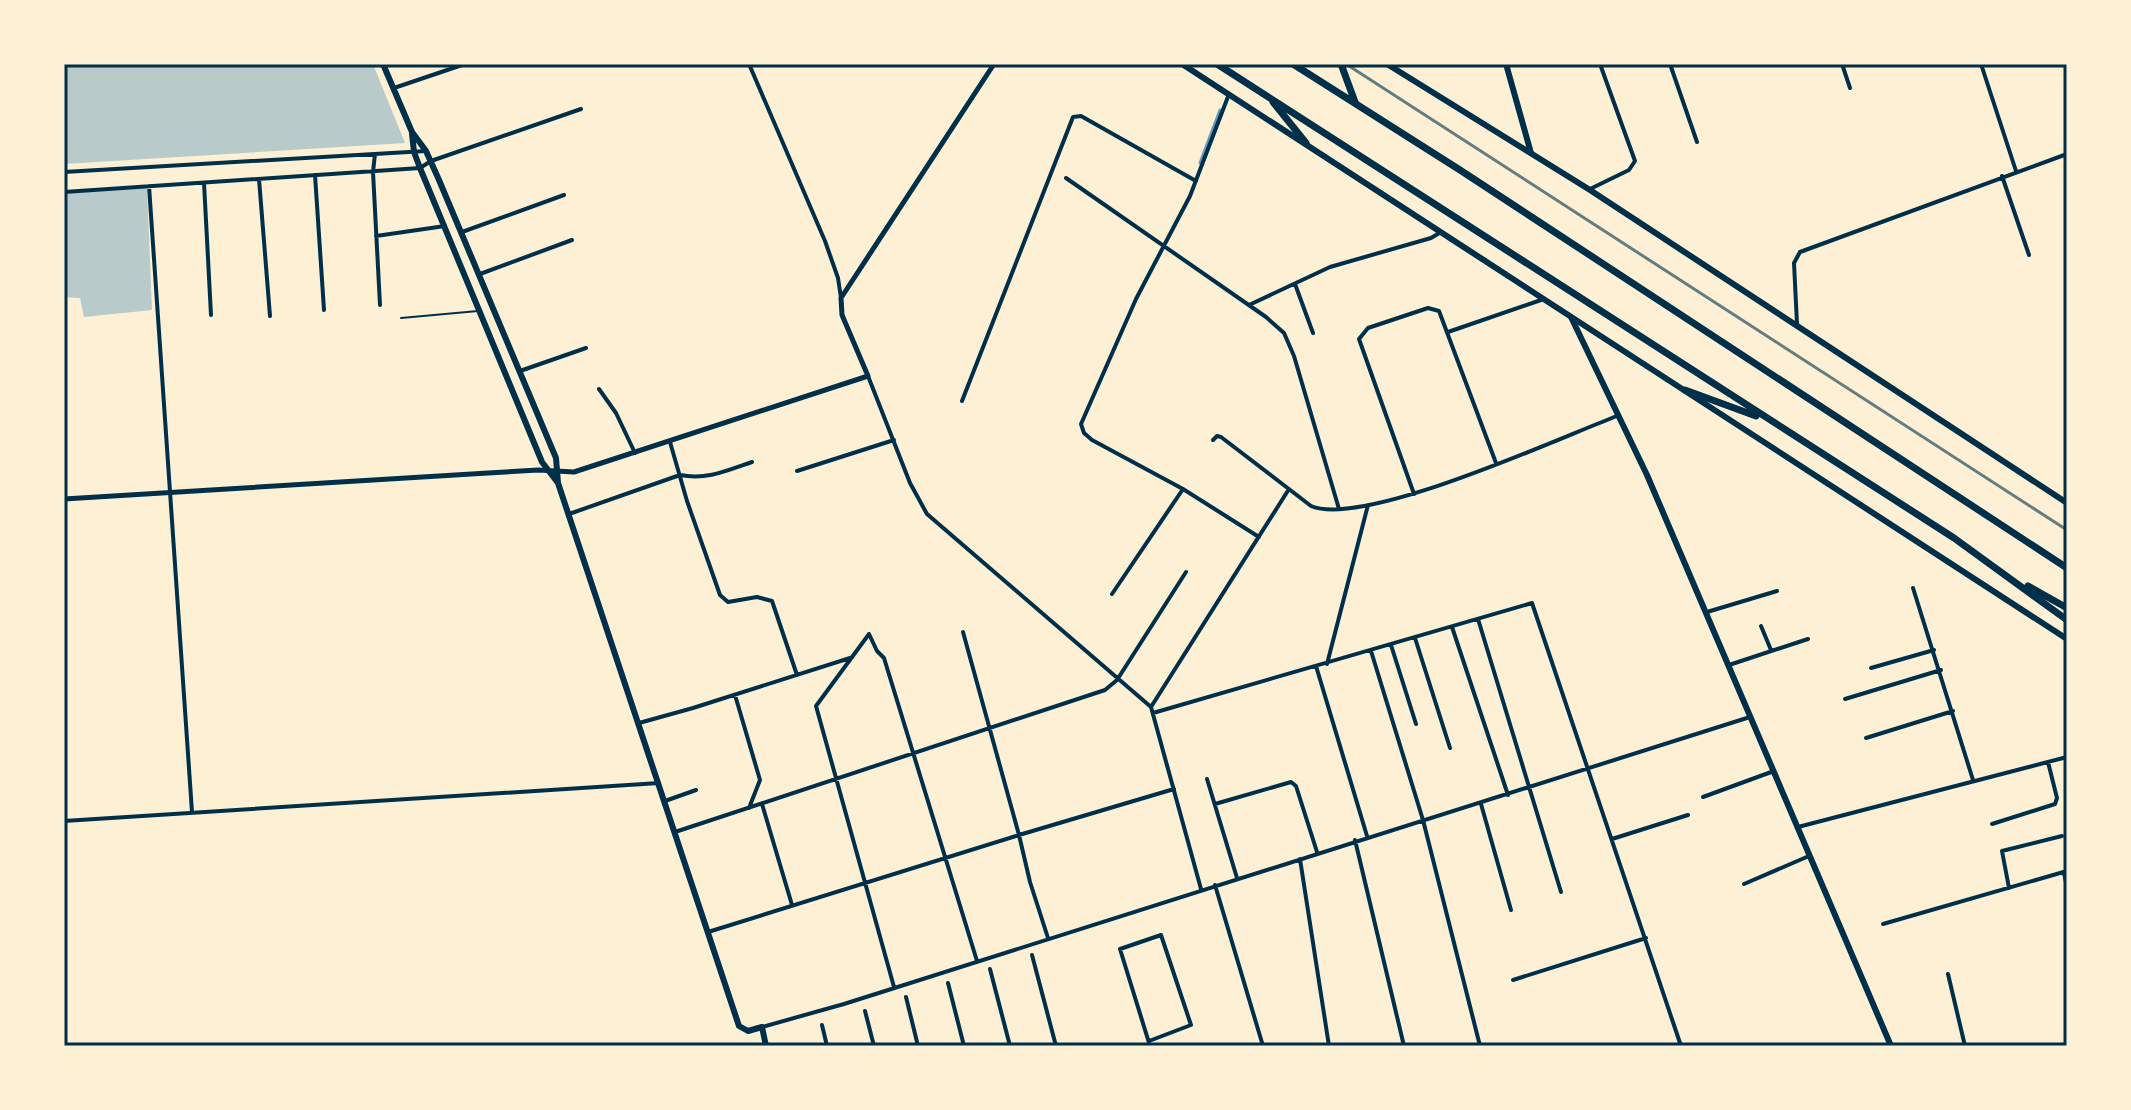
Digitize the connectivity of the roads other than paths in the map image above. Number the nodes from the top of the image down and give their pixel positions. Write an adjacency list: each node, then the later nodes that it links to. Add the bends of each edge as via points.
1 (383, 64): 15 (main road)
2 (465, 64): 15 (street)
3 (749, 64): 53 (street, via 825,241)
4 (994, 64): 53 (street)
5 (1182, 64): 17 (main road)
6 (1217, 64): 18 (highway)
7 (1293, 64): 19 (highway)
8 (1341, 64): 19 (highway)
9 (1387, 64): 26 (main road)
10 (1506, 64): 26 (main road)
11 (1600, 64): 41 (street, via 1635,161)
12 (1670, 64): 22 (street)
13 (1842, 64): 16 (street)
14 (1981, 64): 31 (street)
15 (394, 88): 21 (main road)
16 (1850, 88)
17 (1229, 94): 23 (main road); 38 (street)
18 (1269, 97): 23 (highway); 73 (highway)
19 (1356, 104): 95 (highway)
20 (581, 109): 29 (street)
21 (412, 132): 24 (main road); 25 (main road)
22 (1697, 142)
23 (1306, 143): 46 (main road)
24 (426, 151): 25 (street); 29 (main road)
25 (414, 152): 27 (street); 30 (main road)
26 (1531, 153): 41 (main road)
27 (375, 154): 32 (street); 33 (street)
28 (2067, 154): 31 (street)
29 (431, 161): 30 (street); 45 (main road)
30 (420, 168): 33 (street); 44 (main road)
31 (2016, 171): 35 (street)
32 (64, 172)
33 (373, 172): 34 (street); 47 (street)
34 (315, 175): 37 (street); 57 (street)
35 (2002, 176): 50 (street); 63 (street, via 1800,252 1794,263)
36 (1066, 178): 49 (street)
37 (259, 179): 39 (street); 60 (street)
38 (1196, 181): 49 (street); 71 (street, via 1081,116 1073,117)
39 (204, 183): 40 (street); 59 (street)
40 (149, 186): 42 (street); 87 (street)
41 (1590, 190): 63 (main road)
42 (64, 192)
43 (564, 195): 45 (street)
44 (445, 226): 47 (street); 58 (main road)
45 (462, 232): 51 (main road)
46 (1442, 232): 52 (street, via 1330,267); 54 (main road)
47 (376, 236): 55 (street)
48 (572, 240): 51 (street)
49 (1164, 245): 56 (street); 85 (street, via 1081,424 1092,440)
50 (2029, 255)
51 (480, 274): 67 (main road)
52 (1295, 284): 56 (street); 65 (street)
53 (841, 298): 68 (street, via 842,315)
54 (1544, 299): 61 (main road); 64 (street)
55 (380, 305)
56 (1249, 305): 92 (street, via 1288,341)
57 (324, 310)
58 (479, 310): 62 (lane); 80 (main road)
59 (211, 315)
60 (270, 316)
61 (1571, 316): 70 (main road); 72 (main road)
62 (401, 318)
63 (1797, 324): 90 (main road)
64 (1448, 332): 79 (street); 88 (street, via 1441,315 1428,308 1368,328 1360,336)
65 (1313, 333)
66 (586, 348): 67 (street)
67 (520, 371): 82 (main road)
68 (868, 376): 74 (street); 76 (street)
69 (599, 389): 77 (street)
70 (1685, 390): 73 (highway); 110 (main road)
71 (962, 401)
72 (1620, 415): 79 (street); 102 (main road)
73 (1770, 420): 97 (highway)
74 (894, 440): 81 (street); 122 (street, via 923,508 939,527)
75 (1213, 440): 86 (street, via 1221,437)
76 (670, 442): 77 (street); 83 (street)
77 (635, 453): 82 (street)
78 (752, 462): 83 (street, via 698,479)
79 (1496, 463): 88 (street)
80 (548, 471): 82 (street); 84 (main road); 87 (street)
81 (797, 471)
82 (559, 472): 84 (main road)
83 (680, 475): 93 (street); 121 (street, via 718,591 728,602 757,597 772,601)
84 (558, 483): 93 (main road)
85 (1183, 489): 94 (street); 100 (street)
86 (1289, 489): 92 (street, via 1318,509); 94 (street)
87 (170, 493): 89 (street); 152 (street)
88 (1414, 494): 91 (street)
89 (64, 499)
90 (2067, 503)
91 (1368, 505): 92 (street); 116 (street)
92 (1339, 509)
93 (569, 514): 128 (main road)
94 (1259, 537): 125 (street)
95 (2067, 568)
96 (1186, 572): 122 (street)
97 (2008, 575): 101 (highway); 104 (highway)
98 (1913, 588): 113 (street)
99 (1777, 591): 102 (street)
100 (1112, 594)
101 (2067, 608)
102 (1707, 612): 117 (main road)
103 (1478, 619): 106 (street); 136 (street, via 1532,603); 143 (street)
104 (2067, 620)
105 (1761, 626): 112 (street)
106 (1452, 627): 108 (street); 145 (street)
107 (963, 632): 130 (street)
108 (1415, 638): 111 (street); 132 (street)
109 (1808, 639): 112 (street)
110 (2067, 639)
111 (1391, 645): 114 (street); 129 (street)
112 (1771, 650): 117 (street)
113 (1935, 650): 119 (street); 120 (street)
114 (1371, 651): 116 (street); 154 (street)
115 (852, 657): 121 (street); 133 (street, via 869,634 884,658); 138 (street, via 816,706)
116 (1327, 664): 118 (street)
117 (1729, 665): 127 (main road)
118 (1316, 666): 125 (street); 160 (street)
119 (1871, 668)
120 (1941, 670): 124 (street); 126 (street)
121 (797, 675): 123 (street)
122 (1117, 680): 125 (street); 130 (street, via 1105,690)
123 (735, 695): 128 (street); 151 (street, via 760,780)
124 (1845, 699)
125 (1152, 710): 142 (street)
126 (1953, 711): 131 (street); 140 (street)
127 (1750, 717): 136 (street); 137 (main road)
128 (639, 723): 141 (main road)
129 (1416, 724)
130 (990, 729): 133 (street); 159 (street)
131 (1866, 738)
132 (1450, 748)
133 (913, 754): 138 (street); 166 (street)
134 (2067, 757): 135 (street)
135 (2048, 762): 140 (street); 156 (street, via 2055,804)
136 (1588, 769): 143 (street); 162 (street)
137 (1774, 771): 146 (street); 157 (main road)
138 (837, 778): 148 (street); 170 (street)
139 (1207, 779): 149 (street)
140 (1973, 780): 157 (street)
141 (659, 783): 147 (main road); 152 (street)
142 (1174, 789): 159 (street); 175 (street)
143 (1528, 789): 145 (street); 176 (street)
144 (696, 790): 147 (street)
145 (1508, 795): 150 (street)
146 (1703, 797)
147 (665, 801): 158 (main road)
148 (762, 804): 151 (street); 177 (street)
149 (1215, 804): 164 (street, via 1294,783); 169 (street)
150 (1481, 804): 154 (street); 178 (street)
151 (749, 808): 158 (street)
152 (192, 812): 155 (street)
153 (1688, 815): 162 (street)
154 (1423, 820): 160 (street); 205 (street)
155 (64, 821)
156 (1992, 824)
157 (1797, 827): 165 (main road)
158 (675, 832): 180 (main road)
159 (1019, 835): 166 (street); 181 (street)
160 (1367, 836): 163 (street)
161 (2062, 836): 174 (street, via 2002,851)
162 (1612, 839): 182 (street)
163 (1355, 840): 164 (street); 204 (street)
164 (1317, 852): 167 (street)
165 (1809, 856): 171 (street); 207 (main road)
166 (945, 858): 170 (street); 184 (street)
167 (1299, 858): 169 (street); 203 (street)
168 (2065, 872): 173 (street); 174 (street)
169 (1237, 878): 172 (street)
170 (866, 882): 177 (street); 189 (street)
171 (1744, 884)
172 (1215, 885): 175 (street); 202 (street)
173 (2067, 887)
174 (2009, 888): 179 (street)
175 (1201, 889): 181 (street)
176 (1561, 892)
177 (792, 906): 180 (street)
178 (1511, 910)
179 (1883, 924)
180 (708, 932): 193 (main road, via 739,1026 748,1031)
181 (1048, 938): 184 (street)
182 (1646, 938): 187 (street); 206 (street)
183 (1032, 955): 201 (street)
184 (977, 961): 189 (street)
185 (990, 969): 200 (street)
186 (1948, 974): 208 (street)
187 (1513, 980)
188 (948, 983): 199 (street)
189 (894, 987): 193 (street)
190 (906, 997): 198 (street)
191 (865, 1011): 197 (street)
192 (822, 1025): 196 (street)
193 (762, 1027): 195 (main road)
194 (1149, 1044): 194 (street, via 1191,1025 1161,935 1120,949)
195 (766, 1046)
196 (827, 1046)
197 (874, 1046)
198 (918, 1046)
199 (964, 1046)
200 (1010, 1046)
201 (1056, 1046)
202 (1263, 1046)
203 (1329, 1046)
204 (1404, 1046)
205 (1480, 1046)
206 (1681, 1046)
207 (1891, 1046)
208 (1965, 1046)

